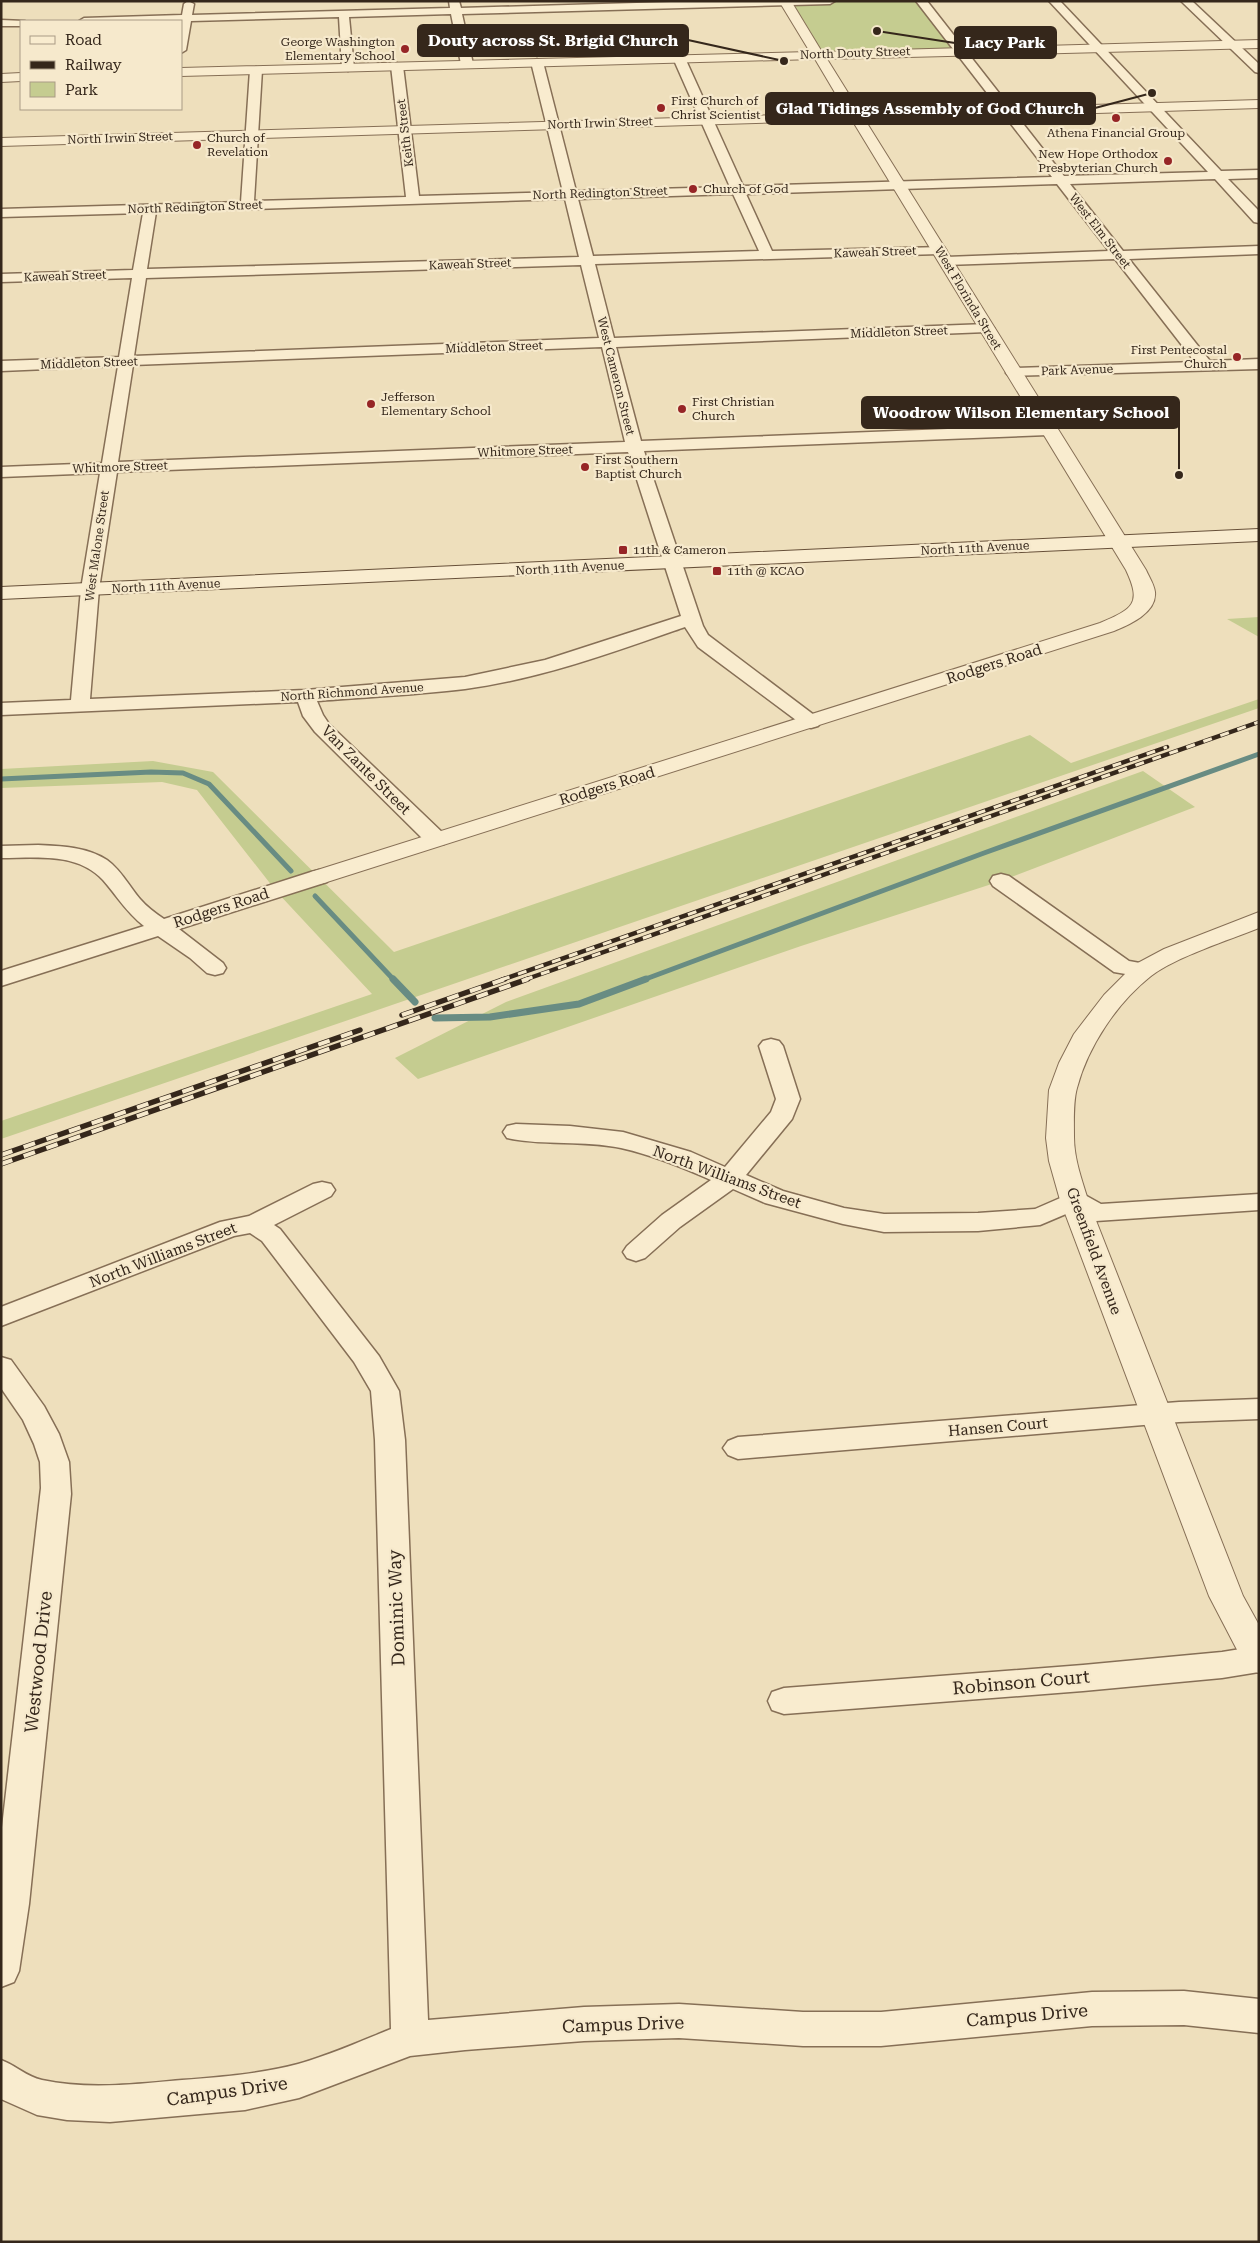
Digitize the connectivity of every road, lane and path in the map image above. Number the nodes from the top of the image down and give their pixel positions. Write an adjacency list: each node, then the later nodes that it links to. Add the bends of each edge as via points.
1 (190, 1): 9 (street)
2 (830, 1): 6 (street)
3 (921, 1): 17 (street, West Elm Street)
4 (1054, 1): 16 (street)
5 (1186, 1): 13 (street)
6 (785, 2): 7 (street); 18 (street, West Florinda Street)
7 (455, 6): 8 (street); 21 (street)
8 (344, 14): 9 (street); 23 (street)
9 (187, 18): 10 (street); 15 (street)
10 (118, 20)
11 (20, 23): 12 (street)
12 (1, 24)
13 (1229, 44): 14 (street, North Douty Street); 16 (street, North Douty Street); 25 (street)
14 (1259, 44)
15 (182, 45)
16 (1096, 46): 17 (street, North Douty Street); 30 (street)
17 (959, 50): 18 (street, North Douty Street); 31 (street, West Elm Street)
18 (819, 54): 19 (street, North Douty Street); 32 (street, West Florinda Street)
19 (679, 58): 20 (street, North Douty Street); 33 (street)
20 (537, 62): 21 (street, North Douty Street); 34 (street, West Cameron Street)
21 (467, 64): 22 (street, North Douty Street)
22 (397, 66): 23 (street, North Douty Street); 35 (street, Keith Street)
23 (348, 68): 24 (street, North Douty Street)
24 (256, 70): 26 (street, North Douty Street); 36 (street)
25 (1259, 70)
26 (182, 72)
27 (20, 77): 28 (street)
28 (1, 78)
29 (1259, 104): 30 (street, North Irwin Street)
30 (1153, 107): 31 (street, North Irwin Street); 39 (street)
31 (1007, 111): 32 (street, North Irwin Street); 40 (street, West Elm Street)
32 (857, 116): 33 (street, North Irwin Street); 41 (street, West Florinda Street)
33 (707, 120): 34 (street, North Irwin Street); 42 (street)
34 (552, 125): 35 (street, North Irwin Street); 43 (street, West Cameron Street)
35 (405, 129): 36 (street, North Irwin Street); 44 (street, Keith Street)
36 (252, 134): 37 (street, North Irwin Street); 45 (street)
37 (1, 142)
38 (1259, 174): 39 (street, North Redington Street)
39 (1217, 175): 40 (street, North Redington Street); 48 (street)
40 (1060, 179): 41 (street, North Redington Street); 52 (street, West Elm Street)
41 (899, 184): 42 (street, North Redington Street); 51 (street, West Florinda Street)
42 (737, 189): 43 (street, North Redington Street); 50 (street)
43 (570, 194): 44 (street, North Redington Street); 53 (street, West Cameron Street)
44 (413, 200): 45 (street, North Redington Street)
45 (247, 206): 46 (street, North Redington Street)
46 (150, 209): 47 (street, North Redington Street); 54 (street, West Malone Street)
47 (1, 213)
48 (1259, 219)
49 (1259, 250): 52 (street, Kaweah Street)
50 (767, 255): 51 (street, Kaweah Street); 53 (street, Kaweah Street)
51 (942, 255): 52 (street, Kaweah Street); 56 (street, West Florinda Street)
52 (1118, 255): 60 (street, West Elm Street)
53 (587, 260): 54 (street, Kaweah Street); 57 (street, West Cameron Street)
54 (140, 274): 55 (street, Kaweah Street); 58 (street, West Malone Street)
55 (1, 278)
56 (987, 328): 57 (street, Middleton Street); 62 (street, West Florinda Street)
57 (608, 343): 58 (street, Middleton Street); 64 (street, West Cameron Street)
58 (126, 361): 61 (street, Middleton Street); 65 (street, West Malone Street)
59 (1259, 364): 60 (street, Park Avenue)
60 (1204, 365): 62 (street, Park Avenue)
61 (1, 366)
62 (1014, 373): 63 (street, West Florinda Street)
63 (1048, 430): 64 (street, Whitmore Street); 68 (street, West Florinda Street)
64 (634, 446): 65 (street, Whitmore Street); 69 (street, West Cameron Street)
65 (109, 468): 66 (street, Whitmore Street); 70 (street, West Malone Street)
66 (1, 472)
67 (1259, 534): 68 (street, North 11th Avenue)
68 (1117, 542): 69 (street, North 11th Avenue); 76 (street, Rodgers Road, via 1136,570 1145,595 1130,615 1119,622)
69 (673, 564): 70 (street, North 11th Avenue); 72 (street, West Cameron Street)
70 (90, 589): 71 (street, North 11th Avenue); 74 (street, West Malone Street)
71 (1, 593)
72 (692, 618): 73 (street, North Richmond Avenue, via 490,680); 76 (street, West Cameron Street, via 705,643)
73 (305, 696): 74 (street, North Richmond Avenue); 77 (street, Van Zante Street, via 322,728)
74 (80, 706): 75 (street, North Richmond Avenue)
75 (1, 710)
76 (811, 722): 77 (street, Rodgers Road)
77 (436, 839): 79 (street, Rodgers Road)
78 (1, 852): 82 (street, via 57,853 91,861 99,865 138,910)
79 (319, 877): 82 (street, Rodgers Road)
80 (1001, 881): 84 (street, via 1122,967)
81 (1259, 919): 84 (street, Greenfield Avenue, via 1173,954)
82 (161, 927): 83 (street, via 198,950); 85 (street, Rodgers Road)
83 (215, 968)
84 (1143, 970): 90 (street, Greenfield Avenue, via 1098,1018 1083,1040 1063,1090 1060,1138)
85 (1, 979)
86 (771, 1046): 88 (street, via 784,1082 787,1104 778,1123)
87 (516, 1132): 88 (street, North Williams Street, via 623,1140 682,1158)
88 (728, 1180): 90 (street, North Williams Street, via 774,1198 843,1216 908,1224 1040,1217); 93 (street, via 671,1221)
89 (322, 1190): 92 (street, North Williams Street)
90 (1074, 1200): 91 (street, via 1096,1213); 97 (street, Greenfield Avenue)
91 (1259, 1202)
92 (255, 1224): 94 (street, North Williams Street, via 228,1228); 103 (street, Dominic Way, via 277,1242 365,1356 385,1391 390,1440)
93 (636, 1252)
94 (1, 1317)
95 (1, 1367): 101 (street, Westwood Drive, via 50,1444 56,1471 56,1494)
96 (1259, 1409): 97 (street, Hansen Court)
97 (1154, 1414): 98 (street, Hansen Court); 99 (street, Greenfield Avenue, via 1226,1596)
98 (738, 1448)
99 (1259, 1659): 100 (street, Robinson Court, via 1083,1678)
100 (784, 1701)
101 (1, 1970)
102 (1259, 2016): 103 (street, Campus Drive, via 1184,2008 1092,2009 881,2029 803,2029 679,2021 584,2024)
103 (410, 2039): 104 (street, Campus Drive, via 299,2081 246,2092 139,2102 101,2104 37,2097 12,2086)
104 (1, 2077)

